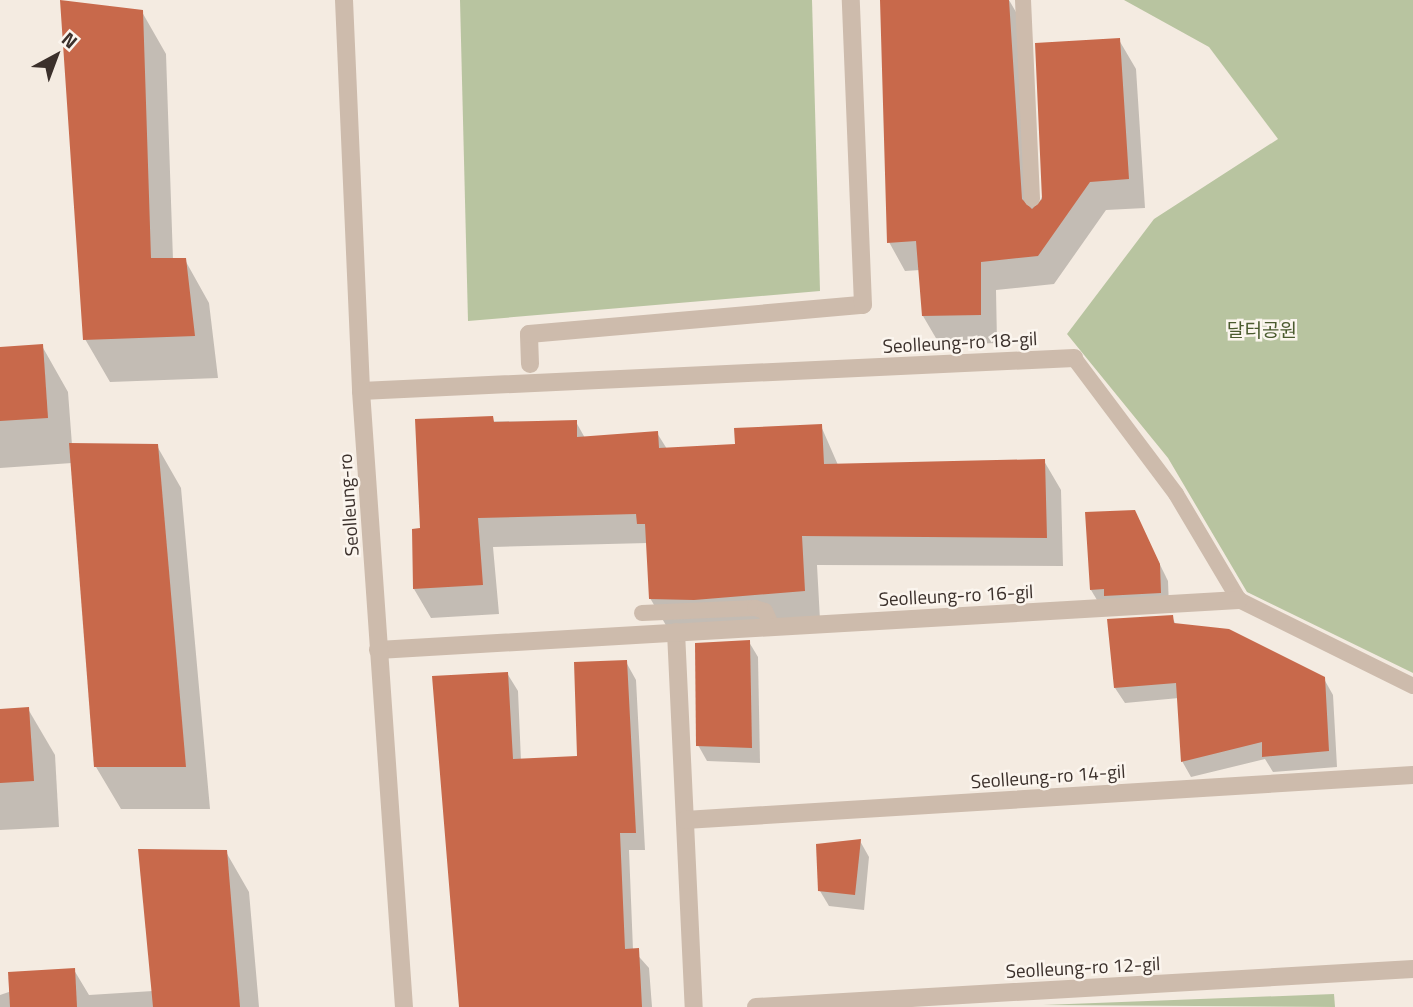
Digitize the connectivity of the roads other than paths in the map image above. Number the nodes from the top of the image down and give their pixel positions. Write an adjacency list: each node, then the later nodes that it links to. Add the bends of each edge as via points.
1 (344, 0): 7 (street, Seolleung-ro)
2 (851, 0): 6 (street, via 863,305 529,334)
3 (1023, 0): 4 (lane)
4 (1032, 199)
5 (1074, 358): 7 (street, Seolleung-ro 18-gil); 8 (lane, Seolleung-ro 18-gil, via 1176,494)
6 (530, 364)
7 (361, 391): 12 (street, Seolleung-ro)
8 (1239, 600): 10 (street, Seolleung-ro 16-gil); 13 (lane)
9 (642, 613): 10 (lane, via 755,608 765,611)
10 (772, 627): 11 (street, Seolleung-ro 16-gil)
11 (676, 632): 12 (street, Seolleung-ro 16-gil); 15 (street)
12 (378, 650): 17 (street, Seolleung-ro)
13 (1413, 686)
14 (1413, 775): 15 (street, Seolleung-ro 14-gil)
15 (685, 820): 18 (street)
16 (1413, 969): 19 (street, Seolleung-ro 12-gil)
17 (404, 1007)
18 (694, 1007)
19 (756, 1007)

